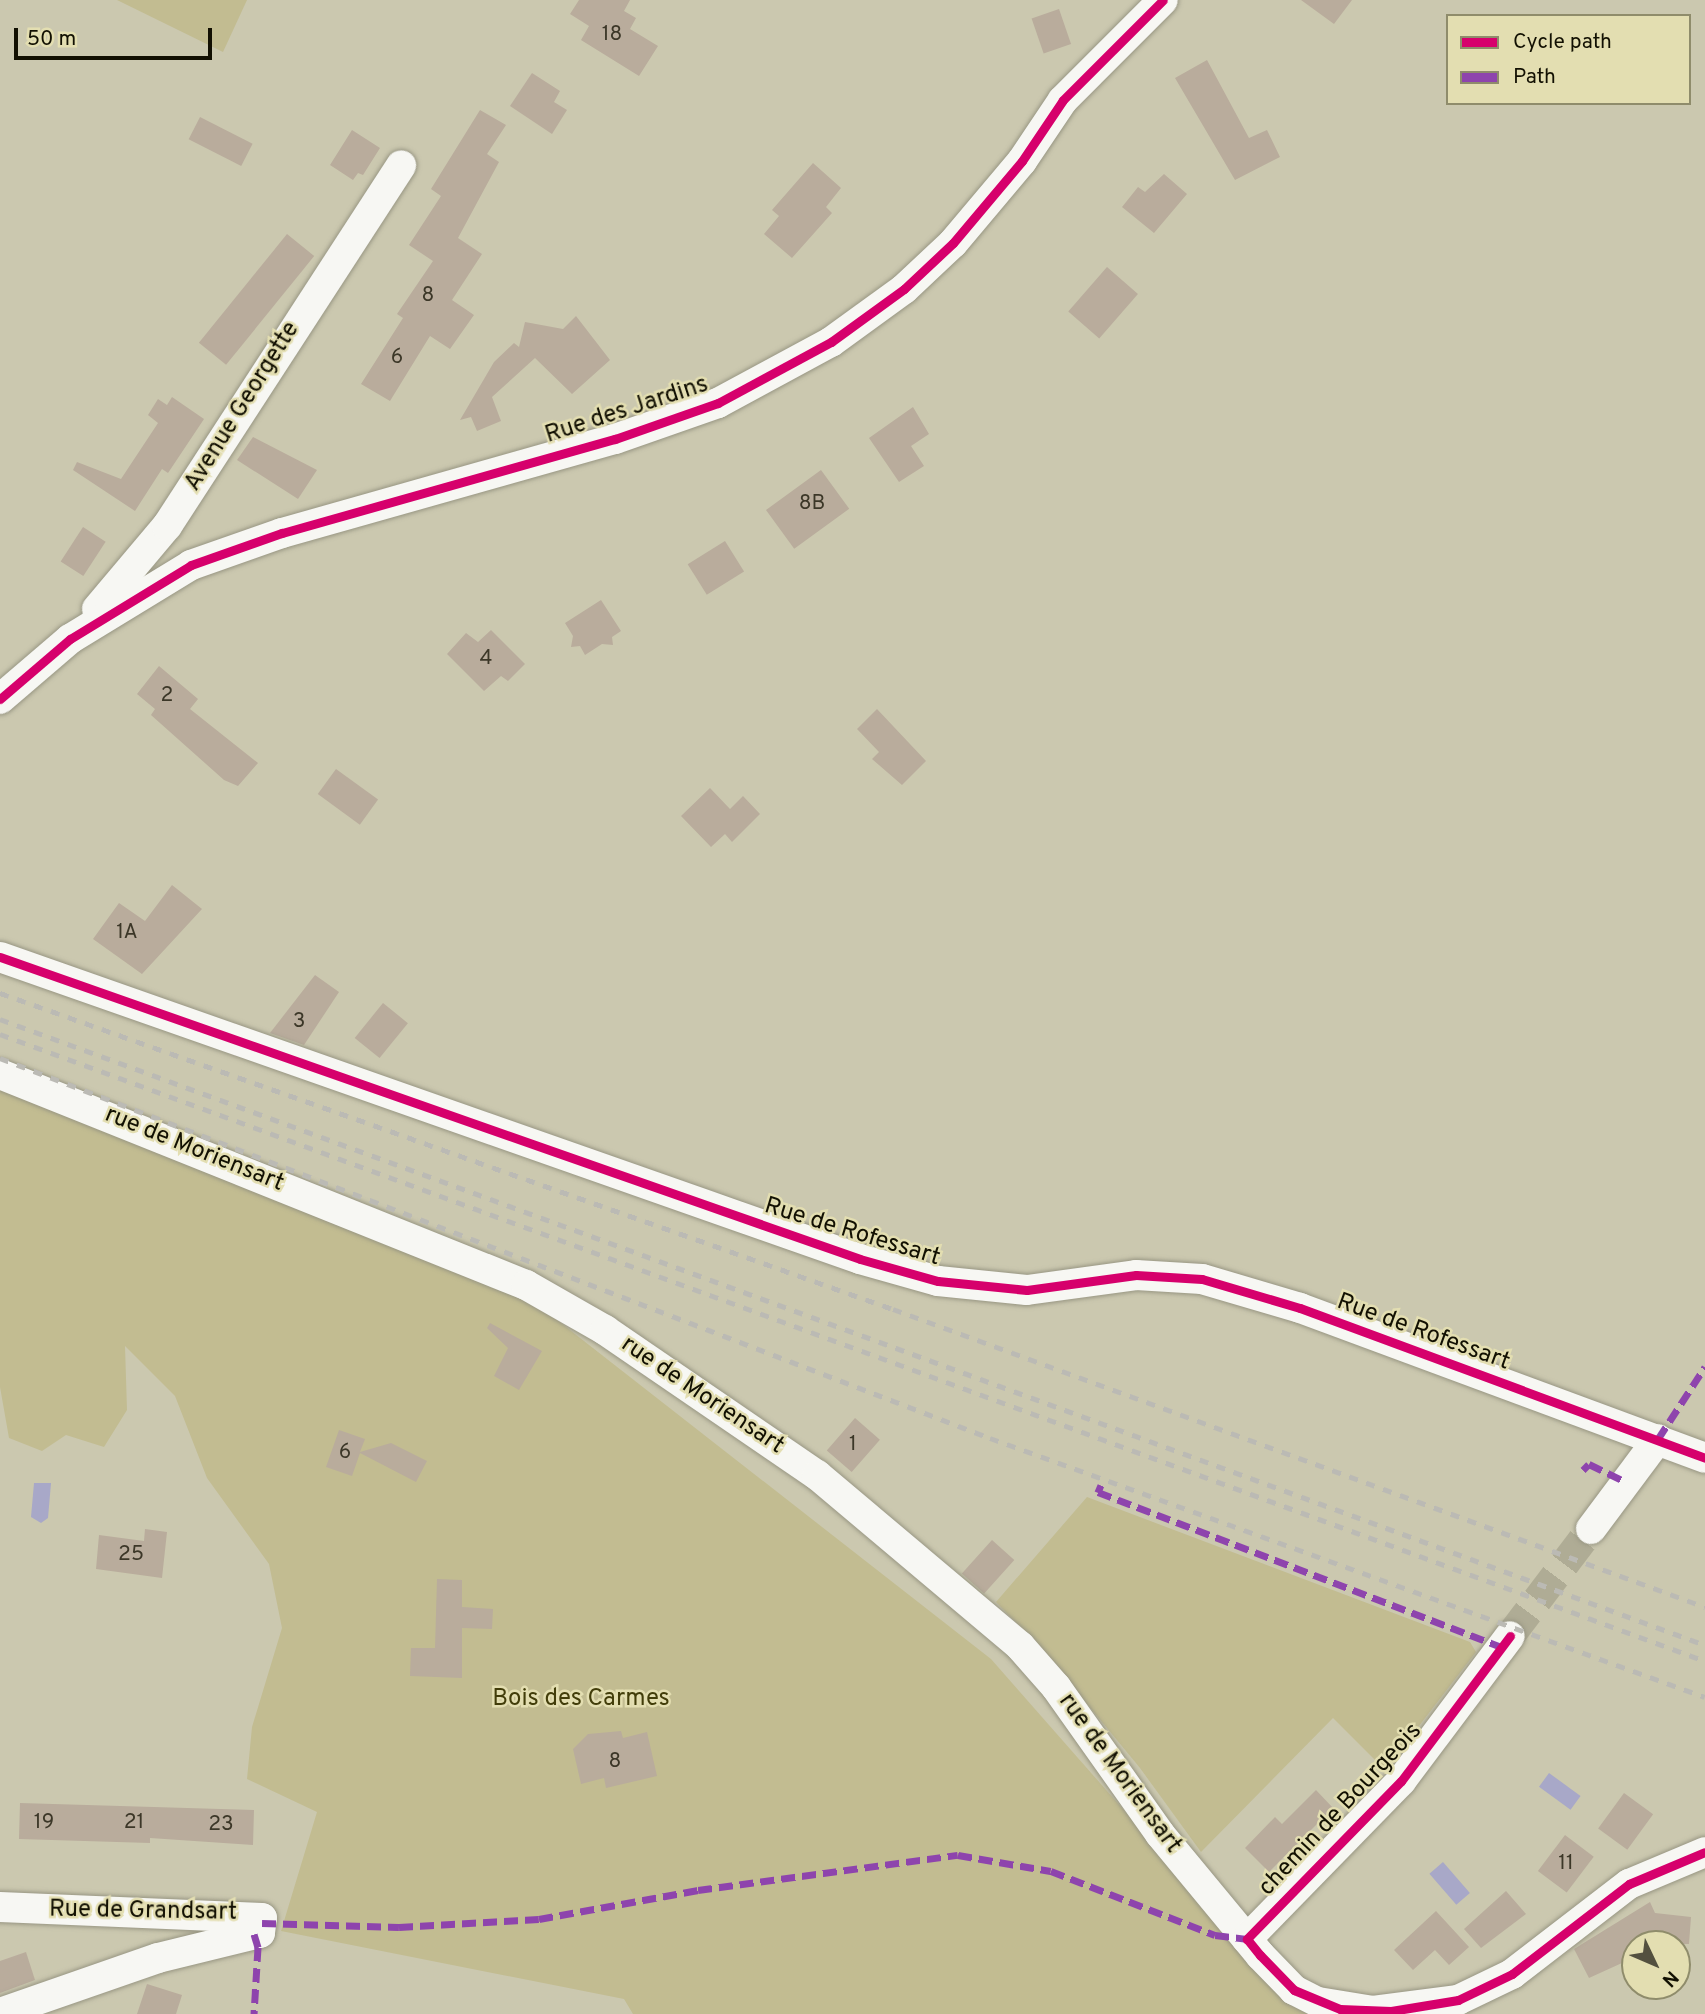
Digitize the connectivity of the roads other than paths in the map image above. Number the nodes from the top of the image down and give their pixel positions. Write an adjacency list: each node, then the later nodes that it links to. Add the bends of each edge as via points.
1 (1163, 0): 3 (street, Rue des Jardins, via 1063,100 1022,161 953,243 904,289 831,342 718,403 615,439 229,549 163,578)
2 (401, 165): 3 (street, Avenue Georgette, via 167,526)
3 (70, 639): 4 (street, Rue des Jardins)
4 (0, 699)
5 (0, 957): 7 (street, Rue de Rofessart, via 860,1259 938,1281 1027,1290 1136,1275 1202,1279 1300,1308)
6 (0, 1074): 13 (street, rue de Moriensart, via 526,1285 605,1330 817,1475 1020,1646)
7 (1658, 1440): 8 (street, Rue de Rofessart); 9 (street)
8 (1705, 1458)
9 (1591, 1529)
10 (1510, 1636): 13 (street, chemin de Bourgeois, via 1401,1781)
11 (1705, 1852): 14 (street, via 1629,1884 1512,1974)
12 (0, 1907): 15 (street, Rue de Grandsart, via 252,1913 262,1917 261,1932 158,1958)
13 (1247, 1939): 14 (street, via 1294,1990 1340,2009)
14 (1459, 2007)
15 (0, 2013)

